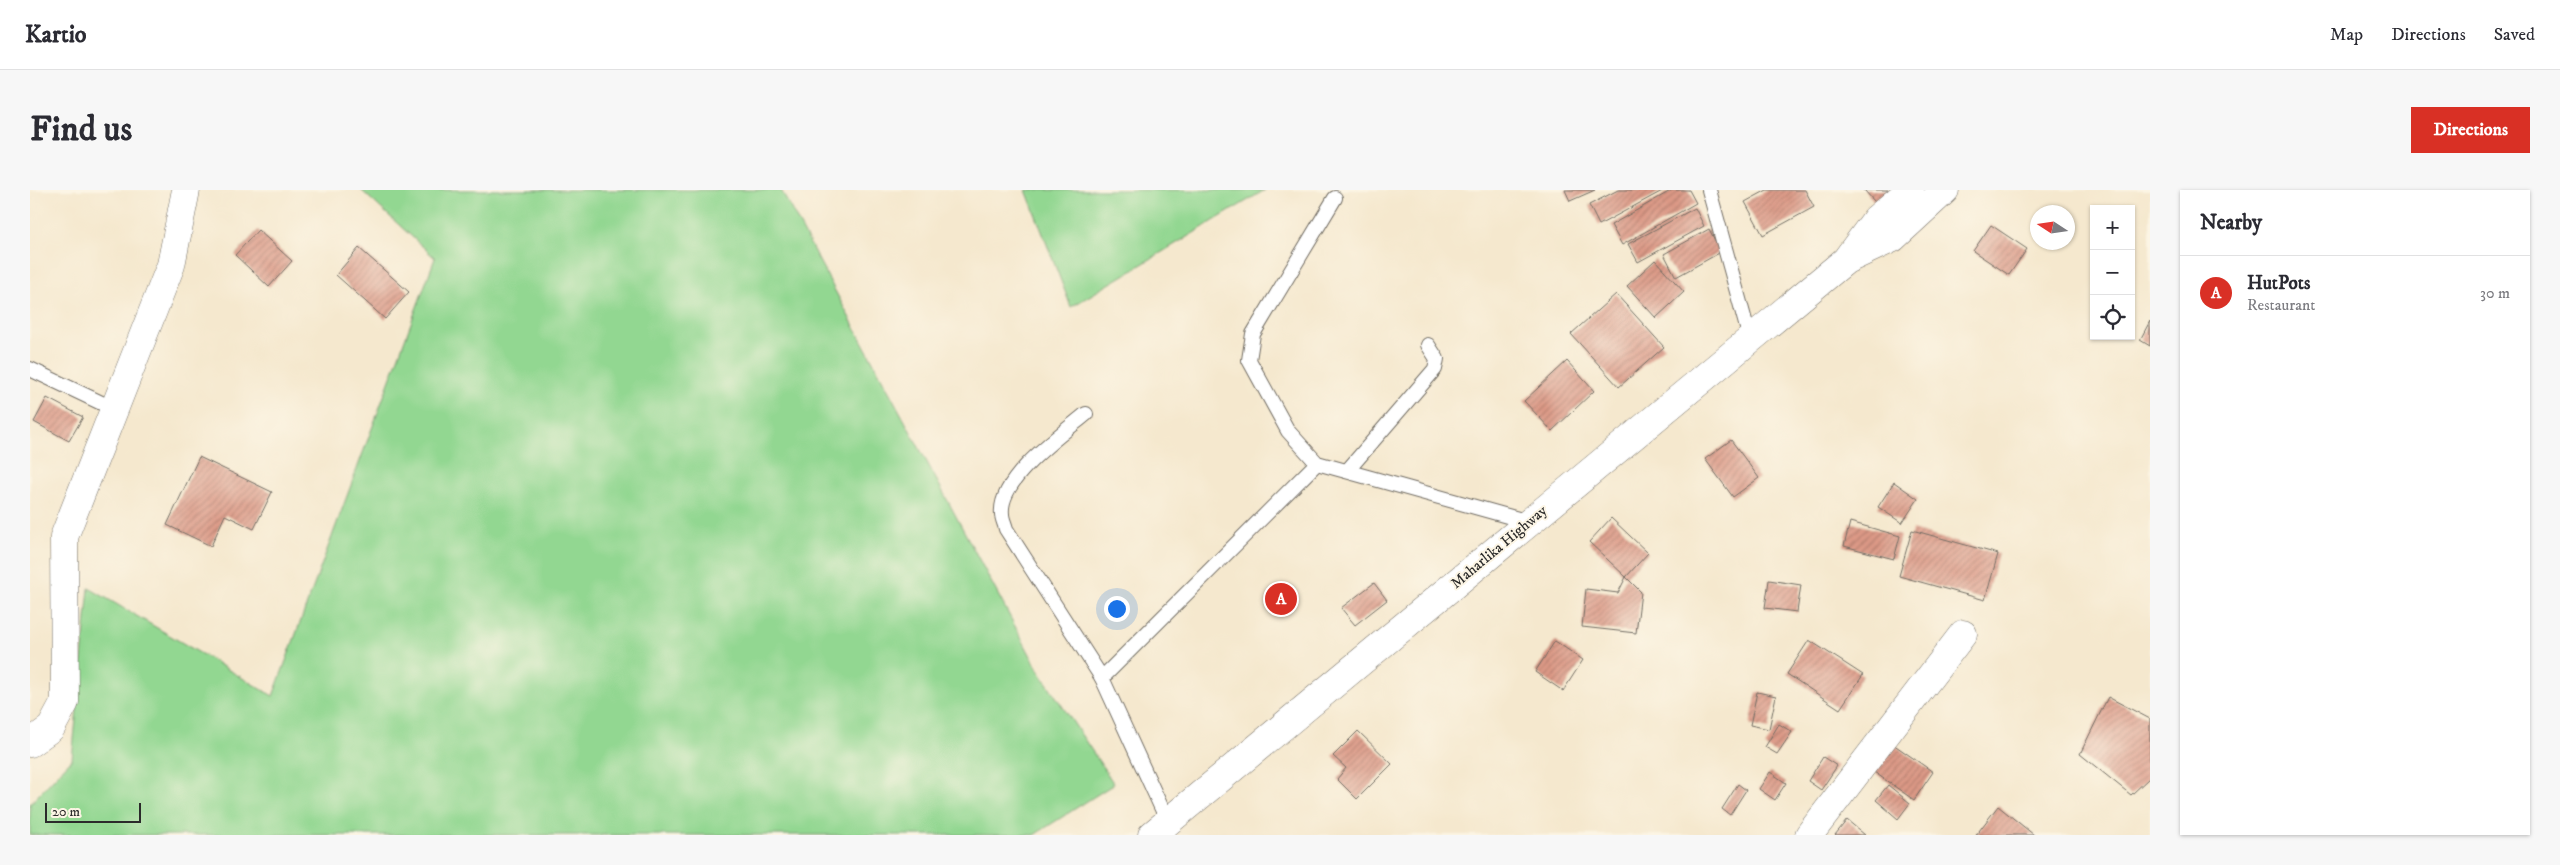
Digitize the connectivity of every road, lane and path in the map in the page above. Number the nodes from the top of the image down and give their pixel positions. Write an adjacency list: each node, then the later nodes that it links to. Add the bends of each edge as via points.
1 (186, 190): 10 (main road, via 171,265)
2 (1709, 190): 7 (lane)
3 (1910, 190): 6 (main road, Maharlika Highway, via 1876,220)
4 (1944, 190): 6 (main road, Maharlika Highway, via 1893,238)
5 (1335, 198): 12 (lane, via 1253,334 1249,360 1288,431)
6 (1846, 260): 7 (main road, Maharlika Highway)
7 (1750, 339): 14 (main road, Maharlika Highway)
8 (1428, 345): 13 (lane, via 1437,359 1435,369)
9 (30, 370): 10 (lane)
10 (114, 409): 17 (main road, via 64,537 65,702 51,728)
11 (1086, 414): 16 (lane, via 1027,464 1006,494 1002,513 1006,529)
12 (1317, 463): 13 (lane); 16 (lane)
13 (1346, 471): 14 (lane)
14 (1529, 522): 18 (main road, Maharlika Highway)
15 (1962, 634): 19 (main road)
16 (1102, 678): 18 (lane)
17 (30, 743)
18 (1160, 828)
19 (1809, 835)

